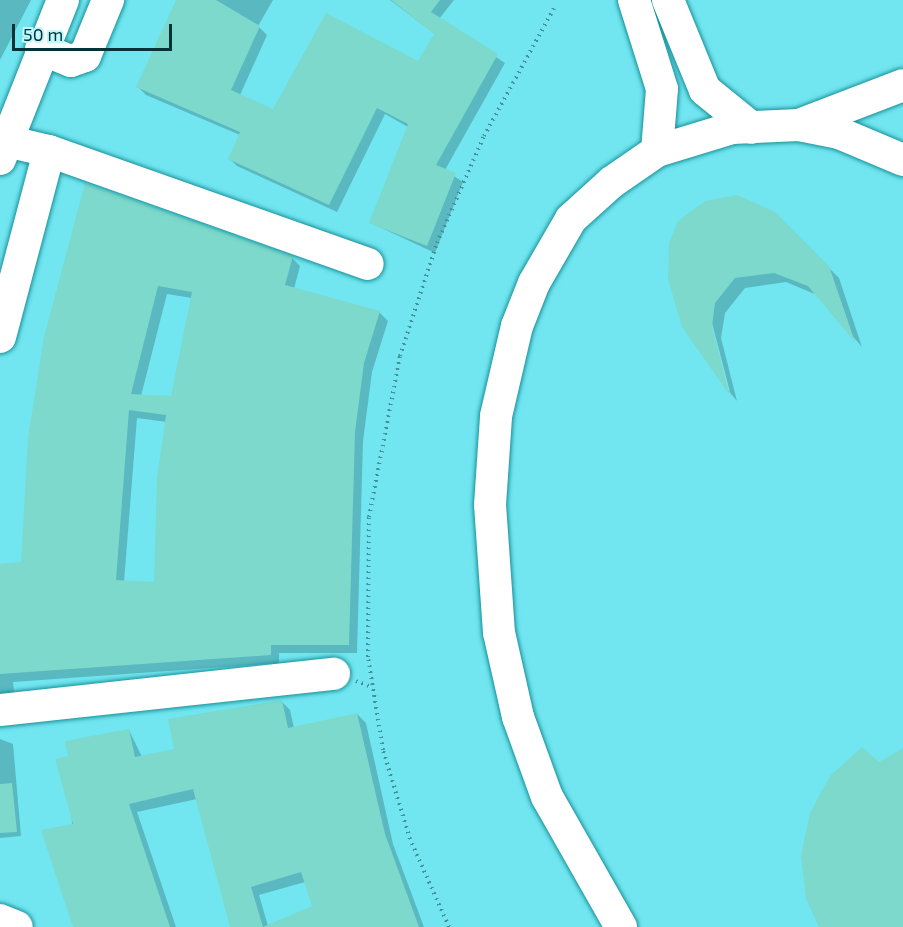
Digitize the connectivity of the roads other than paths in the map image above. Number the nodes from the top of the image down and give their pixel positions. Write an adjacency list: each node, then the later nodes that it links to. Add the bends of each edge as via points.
1 (63, 0): 5 (lane)
2 (108, 0): 5 (lane, via 85,56 71,61)
3 (634, 0): 11 (lane, via 662,89)
4 (668, 0): 8 (lane, via 701,83 726,112)
5 (41, 49): 9 (lane)
6 (903, 85): 7 (lane)
7 (799, 125): 8 (lane); 12 (lane, via 838,133)
8 (752, 128): 11 (lane, via 703,135)
9 (3, 150): 10 (lane)
10 (49, 151): 13 (lane); 14 (lane)
11 (657, 151): 19 (lane, via 590,199 555,242 534,283 505,370 490,505 499,633 518,717 565,836)
12 (903, 160)
13 (368, 264)
14 (0, 337)
15 (334, 674): 16 (lane)
16 (0, 710)
17 (0, 920): 18 (lane)
18 (17, 927)
19 (621, 927)

